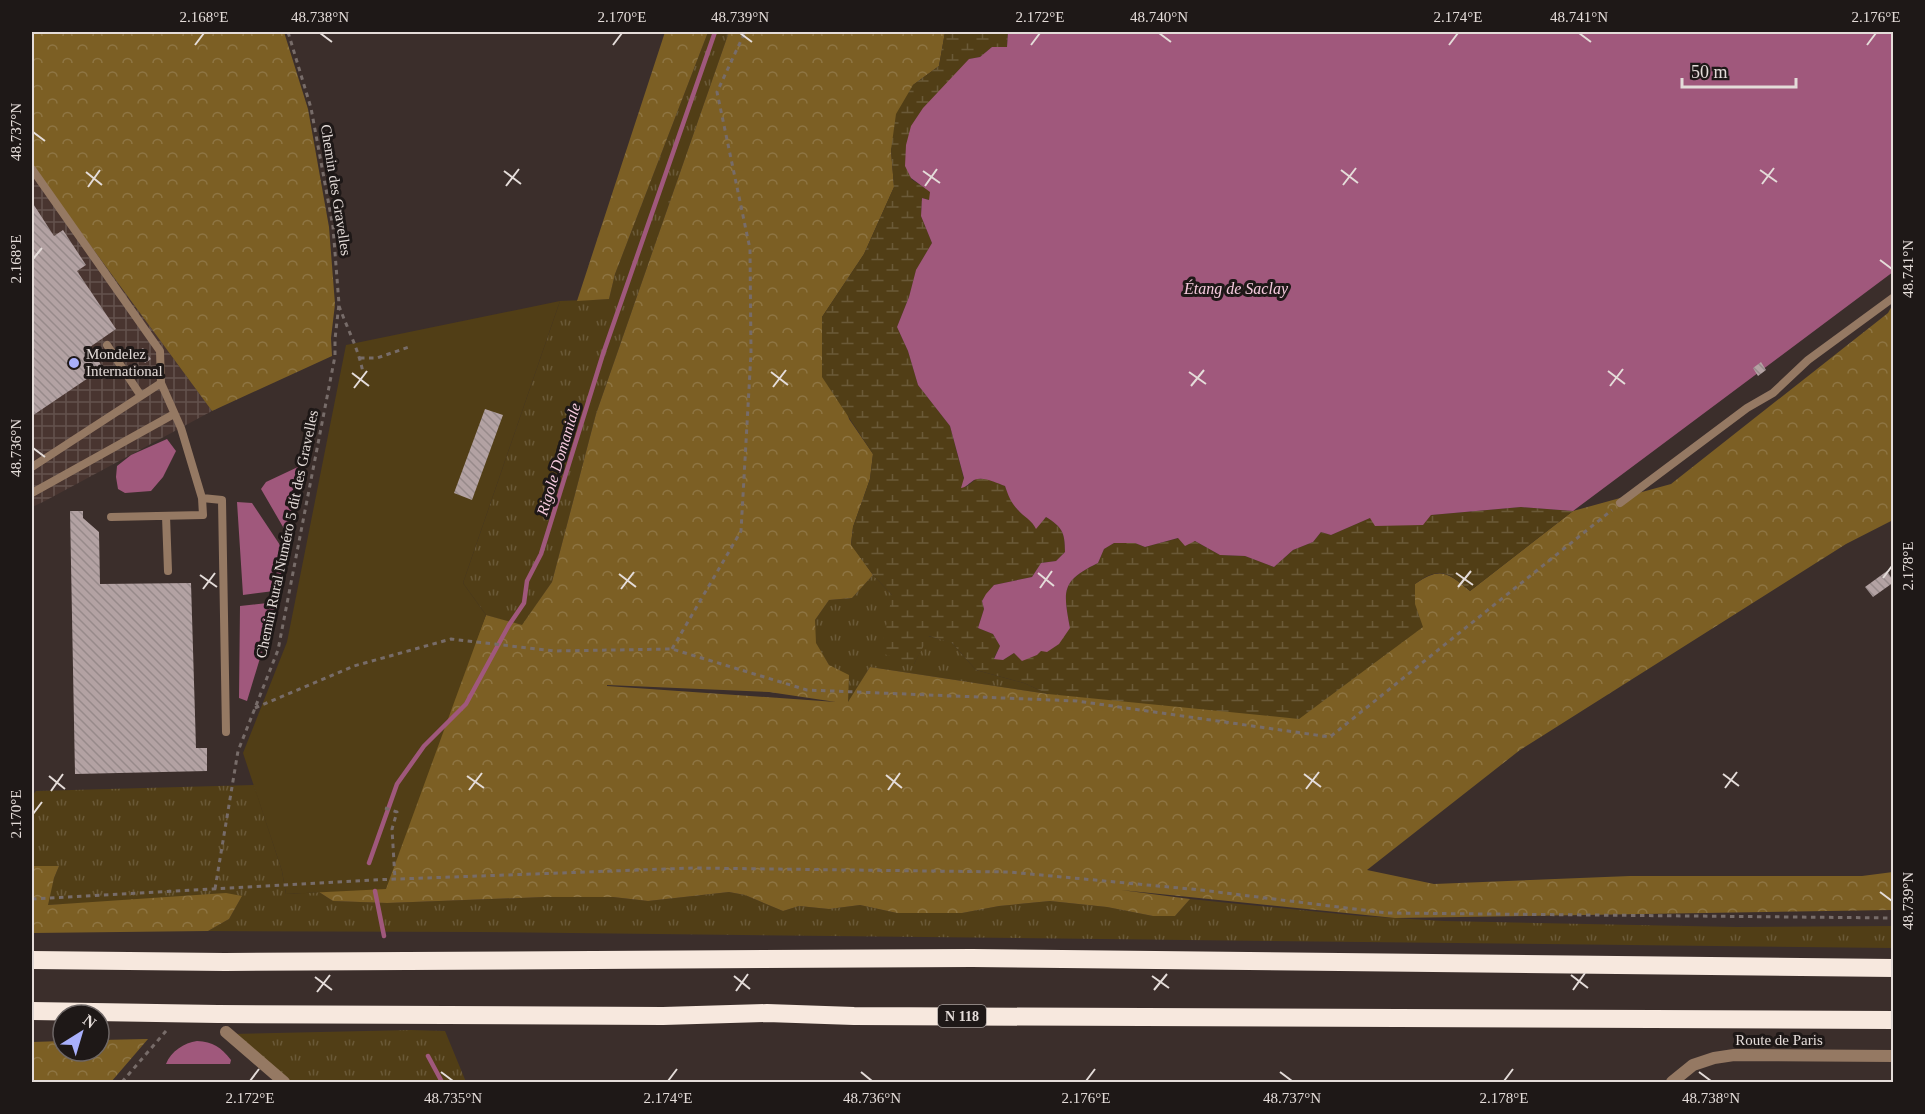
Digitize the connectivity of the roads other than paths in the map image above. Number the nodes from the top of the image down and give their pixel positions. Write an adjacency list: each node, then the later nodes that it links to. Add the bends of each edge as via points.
1 (32, 169): 4 (lane, via 160,351)
2 (1893, 297): 10 (lane, via 1808,360 1773,393)
3 (107, 345): 5 (lane)
4 (161, 383): 5 (lane); 6 (lane)
5 (141, 396): 7 (lane)
6 (174, 414): 8 (lane); 9 (lane)
7 (32, 467)
8 (32, 493)
9 (202, 498): 11 (lane, via 203,515); 14 (lane, via 222,500)
10 (1620, 503)
11 (166, 516): 12 (lane); 13 (lane)
12 (111, 517)
13 (168, 571)
14 (226, 732)
15 (32, 960): 16 (highway, via 972,958)
16 (1893, 968)
17 (32, 1011): 18 (highway, N 118)
18 (1893, 1020)
19 (226, 1032): 21 (street)
20 (1893, 1056): 22 (street, Route de Paris, via 1734,1055 1693,1065)
21 (284, 1083)
22 (1672, 1083)

